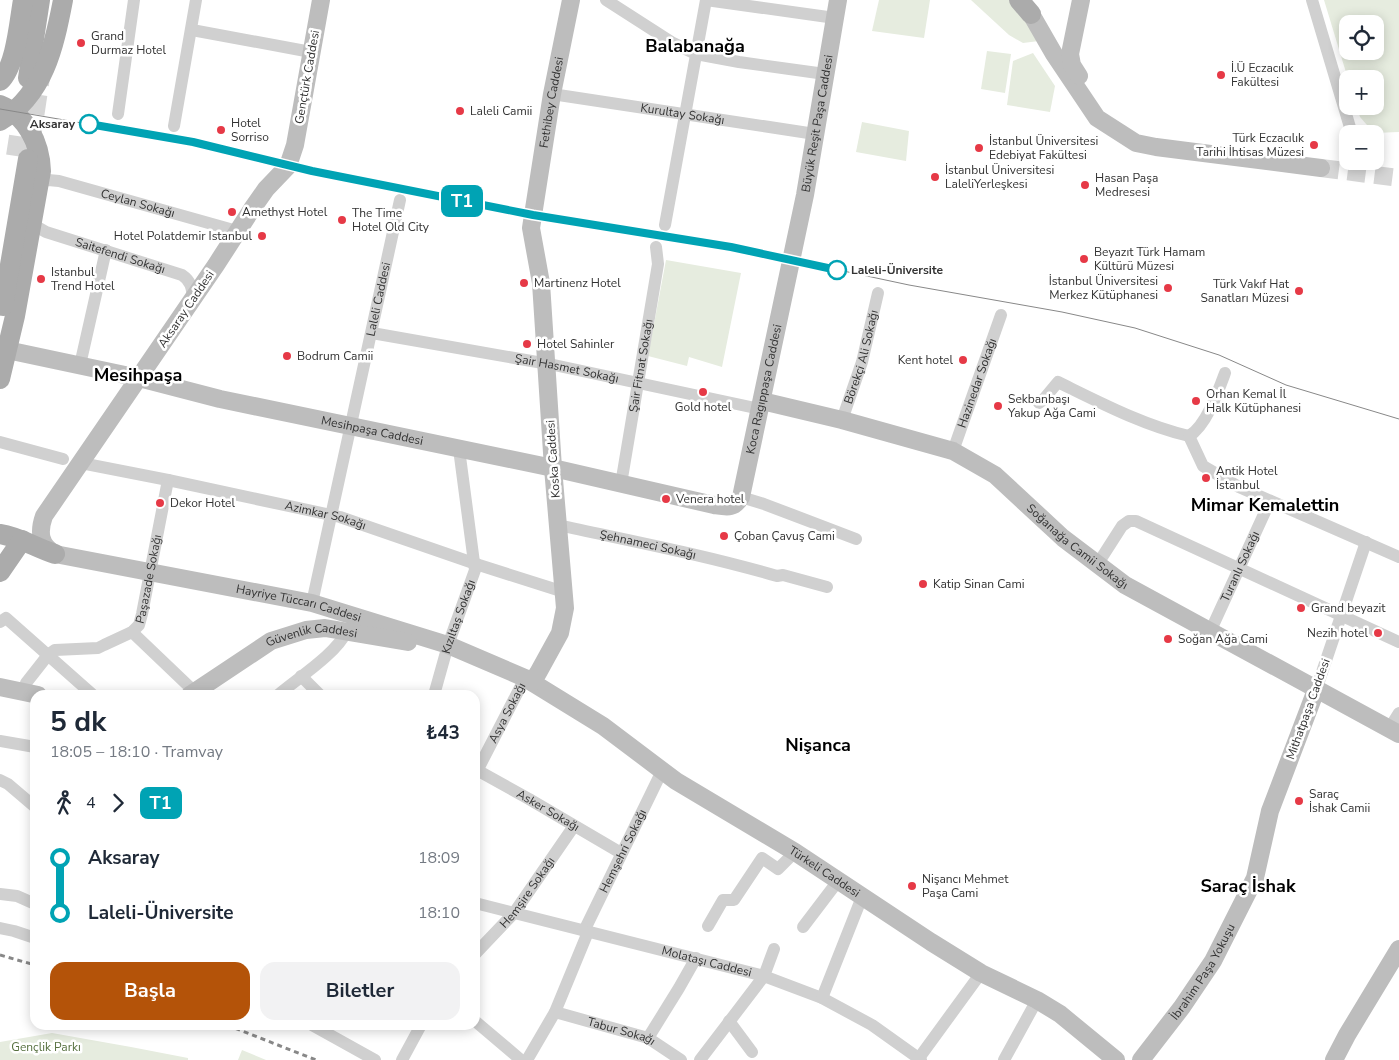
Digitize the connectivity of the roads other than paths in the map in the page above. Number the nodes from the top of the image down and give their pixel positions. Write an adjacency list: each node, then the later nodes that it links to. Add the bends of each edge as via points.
1 (23, 0): 22 (main road, via 10,65)
2 (40, 0): 3 (main road, via 34,77)
3 (51, 0)
4 (63, 0): 27 (main road, via 45,71 23,104)
5 (134, 0): 25 (street)
6 (196, 0): 16 (street)
7 (321, 0): 19 (street, Gençtürk Caddesi)
8 (571, 0): 23 (street, Fethibey Caddesi)
9 (606, 0): 20 (street)
10 (706, 0): 15 (street); 20 (street)
11 (838, 0): 15 (street, Büyük Reşit Paşa Caddesi)
12 (1081, 0): 18 (street)
13 (1312, 0): 28 (street)
14 (1026, 5): 17 (street)
15 (835, 18): 21 (street, Büyük Reşit Paşa Caddesi)
16 (192, 30): 19 (street); 29 (street)
17 (1045, 38): 18 (street, via 1056,44); 30 (street, via 1097,118)
18 (1072, 38): 30 (street, via 1072,64)
19 (311, 52): 32 (street, Gençtürk Caddesi)
20 (696, 54): 21 (street); 26 (street)
21 (825, 74): 31 (street, Büyük Reşit Paşa Caddesi)
22 (0, 81)
23 (552, 94): 26 (street, Kurultay Sokağı); 38 (street, Fethibey Caddesi)
24 (0, 105): 34 (main road, via 14,111 33,136 40,157)
25 (118, 114)
26 (685, 115): 31 (street, Kurultay Sokağı); 37 (street)
27 (0, 121)
28 (1349, 125)
29 (174, 126)
30 (1109, 126): 33 (street, via 1142,145)
31 (815, 134): 43 (street, Büyük Reşit Paşa Caddesi)
32 (292, 155): 39 (street, Aksaray Caddesi, via 288,166 266,189)
33 (1321, 168)
34 (39, 182): 36 (main road); 39 (street, Ceylan Sokağı, via 59,181)
35 (400, 200): 48 (street, Laleli Caddesi)
36 (32, 224): 41 (street, Saitefendi Sokağı, via 46,232); 49 (main road)
37 (665, 225)
38 (531, 228): 51 (street, Koska Caddesi, via 541,284)
39 (237, 231): 45 (street, Aksaray Caddesi)
40 (656, 247): 55 (street, Şair Fitnat Sokağı, via 658,264)
41 (106, 250): 45 (street, Saitefendi Sokağı, via 182,275 192,286); 50 (street)
42 (0, 254): 47 (main road, via 22,157)
43 (788, 274): 57 (street, Koca Ragıppaşa Caddesi)
44 (878, 293): 58 (street, Börekçi Ali Sokağı, via 862,362)
45 (193, 298): 53 (street, Aksaray Caddesi)
46 (1001, 314): 63 (street, Hazinedar Sokağı)
47 (0, 325)
48 (372, 333): 51 (street, Şair Hasmet Sokağı); 59 (street, Laleli Caddesi)
49 (7, 350): 50 (street, Mesihpaşa Caddesi); 54 (main road)
50 (80, 365): 53 (street, Mesihpaşa Caddesi)
51 (547, 365): 55 (street, Şair Hasmet Sokağı); 66 (street, Koska Caddesi)
52 (1225, 373): 60 (street, via 1208,412 1197,430)
53 (139, 378): 59 (street, Mesihpaşa Caddesi, via 220,399); 65 (street, Aksaray Caddesi)
54 (0, 379)
55 (638, 383): 57 (street, Şair Hasmet Sokağı); 68 (street, Şair Fitnat Sokağı)
56 (1039, 403): 60 (street, via 1058,382 1120,413)
57 (761, 405): 58 (street, Soğanağa Camii Sokağı); 69 (street, Koca Ragıppaşa Caddesi)
58 (842, 420): 63 (street, Soğanağa Camii Sokağı)
59 (350, 426): 62 (street, Mesihpaşa Caddesi); 71 (street, Laleli Caddesi)
60 (1189, 436): 70 (street, via 1203,466)
61 (0, 442): 64 (street)
62 (459, 449): 66 (street, Mesihpaşa Caddesi); 80 (street, Kızıltaş Sokağı)
63 (953, 451): 81 (street, Soğanağa Camii Sokağı, via 995,475 1052,529)
64 (63, 459)
65 (81, 463): 67 (street, Azimkar Sokağı); 72 (street, Aksaray Caddesi)
66 (553, 468): 68 (street, Mesihpaşa Caddesi); 73 (street, Koska Caddesi)
67 (168, 480): 71 (street, Azimkar Sokağı); 84 (street, Paşazade Sokağı)
68 (621, 484): 69 (street, Mesihpaşa Caddesi, via 727,507)
69 (739, 500): 75 (street, via 764,504)
70 (1270, 501): 77 (street); 82 (street, Turanlı Sokağı)
71 (332, 514): 80 (street, Azimkar Sokağı); 87 (street, Laleli Caddesi)
72 (44, 516): 76 (street, Aksaray Caddesi); 78 (street, via 43,543)
73 (558, 525): 85 (street, Şehnameci Sokağı, via 740,565); 86 (street, Koska Caddesi)
74 (0, 534): 76 (main road)
75 (856, 539)
76 (22, 540): 78 (main road); 83 (main road)
77 (1366, 542): 79 (street); 88 (street, Mithatpaşa Caddesi)
78 (55, 554): 84 (street, Hayriye Tüccarı Caddesi)
79 (1399, 557)
80 (475, 563): 86 (street, Azimkar Sokağı); 94 (street, Kızıltaş Sokağı)
81 (1097, 565): 82 (street, via 1122,526 1136,521); 92 (street, Soğanağa Camii Sokağı, via 1125,585)
82 (1240, 568): 88 (street); 92 (street, Turanlı Sokağı)
83 (0, 572)
84 (151, 572): 87 (street, Hayriye Tüccarı Caddesi); 91 (street, Paşazade Sokağı, via 139,625)
85 (827, 588)
86 (564, 592): 97 (street, Koska Caddesi, via 565,608 560,633 538,673)
87 (312, 603): 94 (street, Hayriye Tüccarı Caddesi)
88 (1342, 614): 93 (street); 105 (street, Mithatpaşa Caddesi)
89 (0, 622): 95 (street, via 6,618)
90 (346, 631): 94 (street, Güvenlik Caddesi, via 436,648); 96 (street, via 340,643); 101 (street, Güvenlik Caddesi, via 306,630 271,641)
91 (132, 632): 95 (street, Paşazade Sokağı, via 98,648 55,650); 100 (street)
92 (1210, 632): 105 (street, Soğanağa Camii Sokağı)
93 (1399, 642)
94 (448, 645): 97 (street, Hayriye Tüccarı Caddesi); 104 (street, Kızıltaş Sokağı)
95 (48, 655): 99 (street); 106 (street, via 26,683)
96 (301, 676): 102 (street); 103 (street)
97 (528, 680): 111 (street, Asya Sokağı); 112 (street, Türkeli Caddesi, via 603,726)
98 (0, 687): 106 (street)
99 (87, 690)
100 (190, 690)
101 (200, 690)
102 (284, 690)
103 (315, 690)
104 (435, 690)
105 (1316, 690): 108 (street, Soğanağa Camii Sokağı); 119 (street, Mithatpaşa Caddesi, via 1270,811)
106 (30, 693)
107 (1399, 713): 108 (street)
108 (1394, 732)
109 (0, 741): 110 (street)
110 (30, 746)
111 (480, 765)
112 (662, 771): 117 (street, Türkeli Caddesi); 118 (street, Hemşehri Sokağı)
113 (480, 774): 116 (street, Asker Sokağı, via 529,798)
114 (0, 780): 115 (street)
115 (30, 803)
116 (574, 826): 118 (street, Asker Sokağı); 125 (street, Hemşire Sokağı)
117 (796, 852): 120 (street, Türkeli Caddesi); 126 (street, via 778,869 762,858 734,900 723,900)
118 (621, 853): 129 (street, Hemşehri Sokağı)
119 (1255, 878): 155 (street, İbrahim Paşa Yokuşu, via 1213,961)
120 (838, 881): 122 (street, Türkeli Caddesi); 127 (street)
121 (0, 894): 123 (street)
122 (862, 897): 135 (street, Türkeli Caddesi); 137 (street)
123 (30, 902)
124 (480, 904): 125 (street, Molataşı Caddesi)
125 (514, 913): 129 (street, Molataşı Caddesi); 131 (street, Hemşire Sokağı)
126 (708, 926)
127 (804, 927)
128 (0, 928): 130 (street)
129 (586, 932): 134 (street, Molataşı Caddesi); 139 (street, Hemşehri Sokağı)
130 (30, 936)
131 (480, 949)
132 (774, 949): 136 (street)
133 (1399, 950): 156 (street)
134 (696, 958): 136 (street, Molataşı Caddesi); 144 (street)
135 (981, 973): 138 (street, Türkeli Caddesi); 146 (street)
136 (764, 976): 137 (street, Molataşı Caddesi); 140 (street)
137 (822, 998): 146 (street, Molataşı Caddesi, via 872,1024)
138 (1037, 1000): 153 (street); 154 (street, Türkeli Caddesi, via 1060,1014)
139 (555, 1012): 144 (street, Tabur Sokağı); 150 (street, Hemşehri Sokağı)
140 (729, 1021): 145 (street); 152 (street)
141 (480, 1025): 149 (street)
142 (321, 1030): 147 (street)
143 (418, 1030): 148 (street)
144 (648, 1038): 151 (street, Tabur Sokağı)
145 (752, 1052)
146 (916, 1059)
147 (375, 1060)
148 (402, 1060)
149 (521, 1060)
150 (527, 1060)
151 (681, 1060)
152 (700, 1060)
153 (1004, 1060)
154 (1116, 1060)
155 (1141, 1060)
156 (1334, 1060)

